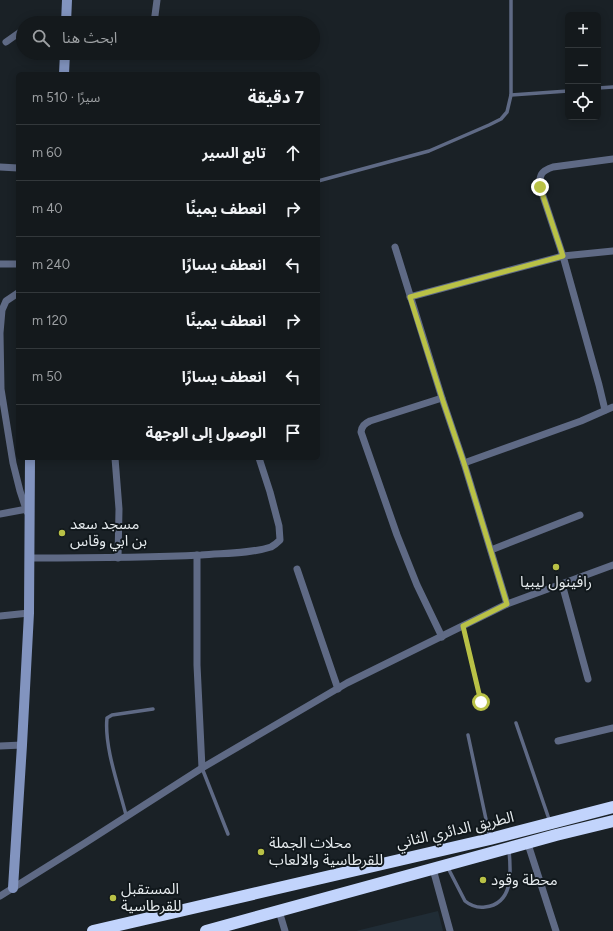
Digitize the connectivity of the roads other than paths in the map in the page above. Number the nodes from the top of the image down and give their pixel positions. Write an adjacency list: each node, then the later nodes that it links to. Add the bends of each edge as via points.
1 (67, 0): 4 (street)
2 (157, 0): 5 (street)
3 (511, 0): 13 (lane)
4 (66, 16)
5 (155, 16)
6 (16, 35): 7 (street)
7 (6, 42)
8 (65, 60): 9 (street)
9 (64, 72)
10 (613, 87): 11 (lane)
11 (601, 88)
12 (565, 91): 13 (lane)
13 (511, 95): 17 (lane, via 507,112 501,119 488,125 429,151)
14 (613, 159): 20 (street, via 553,167 541,172 540,187)
15 (0, 167): 16 (street)
16 (16, 168)
17 (320, 180)
18 (395, 247): 24 (street)
19 (613, 251): 20 (street)
20 (563, 256): 24 (street); 28 (street)
21 (0, 264): 22 (street)
22 (16, 264)
23 (16, 294): 25 (street, via 8,298 2,307)
24 (410, 297): 26 (street)
25 (0, 389): 33 (street, via 13,463)
26 (442, 398): 32 (street); 48 (street, via 370,421 364,424 361,432 416,585)
27 (613, 407): 28 (street)
28 (605, 410): 32 (street)
29 (30, 460): 36 (street)
30 (115, 460): 40 (street, via 119,509)
31 (260, 460): 38 (street, via 279,526 280,540 269,547 249,551)
32 (464, 463): 37 (street)
33 (27, 509): 34 (street); 36 (street)
34 (0, 514)
35 (580, 515): 37 (street)
36 (30, 521): 39 (street)
37 (491, 550): 44 (street)
38 (198, 555): 40 (street); 59 (street, via 197,665)
39 (30, 558): 40 (street); 45 (street)
40 (118, 558)
41 (613, 566): 43 (street)
42 (297, 569): 50 (street)
43 (562, 584): 44 (street); 49 (street)
44 (507, 604): 47 (street)
45 (29, 613): 46 (street); 57 (street)
46 (0, 616)
47 (463, 626): 48 (street); 51 (lane)
48 (442, 637): 50 (street)
49 (588, 678)
50 (338, 689): 59 (street)
51 (481, 702)
52 (153, 709): 61 (lane, via 107,718 107,741)
53 (516, 723): 63 (lane)
54 (613, 728): 56 (street)
55 (468, 735): 65 (lane)
56 (558, 741)
57 (22, 745): 58 (street); 71 (street)
58 (0, 746)
59 (202, 768): 61 (street); 64 (lane)
60 (613, 807): 63 (highway, الطريق الدائري الثاني)
61 (126, 815): 71 (street)
62 (613, 821): 66 (highway, الطريق الدائري الثاني)
63 (551, 823): 65 (highway, الطريق الدائري الثاني)
64 (228, 834)
65 (490, 839): 68 (highway, الطريق الدائري الثاني)
66 (528, 844): 67 (highway, الطريق الدائري الثاني); 79 (street)
67 (509, 848): 69 (highway, الطريق الدائري الثاني); 69 (lane, via 510,884 506,895 488,907 475,907 465,901)
68 (410, 857): 74 (highway, الطريق الدائري الثاني); 75 (highway, via 385,867)
69 (447, 865): 70 (highway, الطريق الدائري الثاني)
70 (433, 869): 73 (highway, الطريق الدائري الثاني); 78 (street)
71 (13, 888): 72 (street)
72 (0, 896)
73 (279, 911): 76 (highway, الطريق الدائري الثاني); 77 (street)
74 (93, 931)
75 (121, 931)
76 (206, 931)
77 (285, 931)
78 (450, 931)
79 (556, 931)

